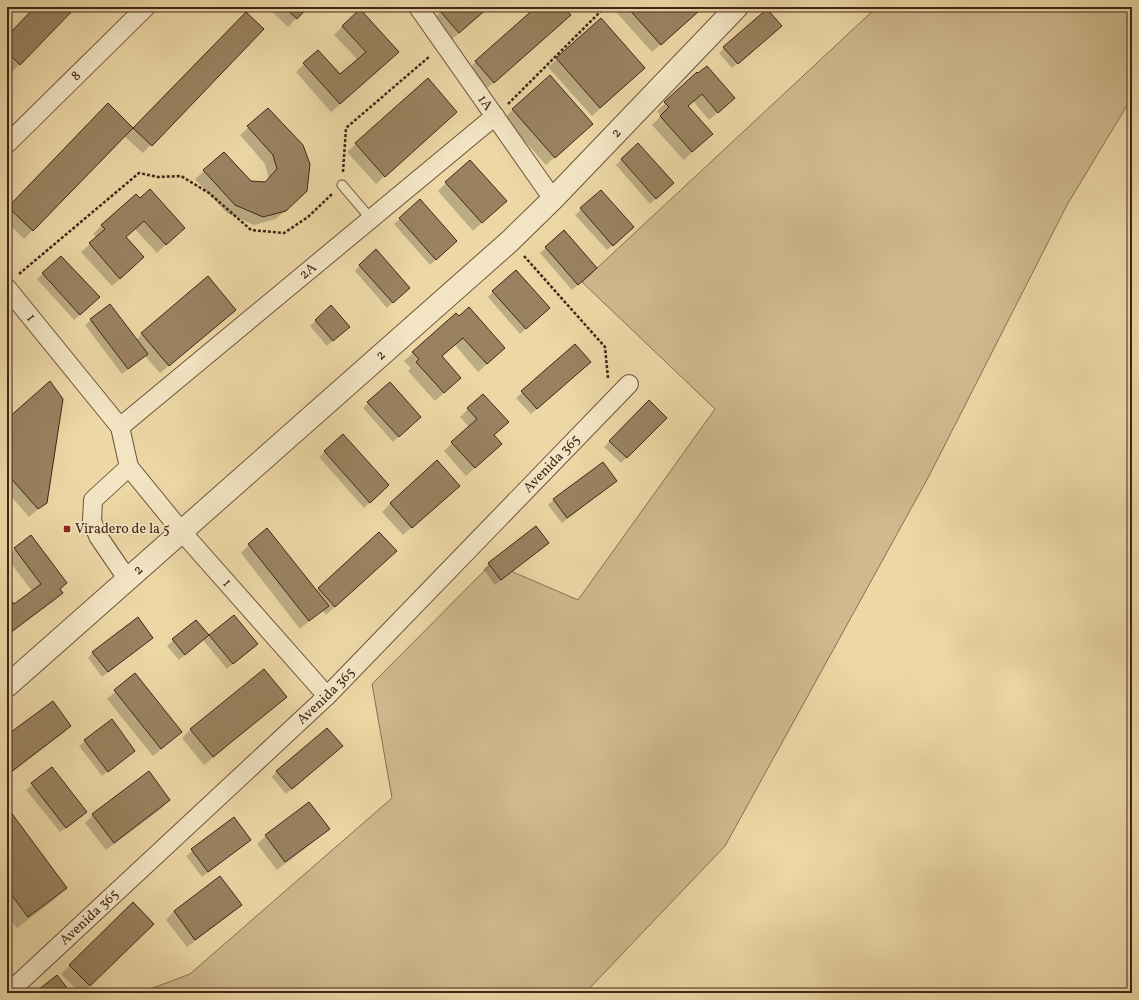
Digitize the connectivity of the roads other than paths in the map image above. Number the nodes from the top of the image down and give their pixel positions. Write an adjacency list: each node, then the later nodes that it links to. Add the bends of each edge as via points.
1 (146, 7): 5 (street, 8)
2 (418, 7): 4 (street, 1A)
3 (737, 7): 7 (street, 2)
4 (495, 116): 7 (street, 1A); 8 (street, 2A)
5 (7, 144)
6 (342, 185): 8 (lane)
7 (553, 199): 13 (street, 2, via 510,241)
8 (371, 219): 11 (street, 2A)
9 (10, 283): 11 (street, 1)
10 (629, 384): 16 (street, Avenida 365)
11 (120, 426): 12 (street, 1)
12 (128, 467): 13 (street, 1); 14 (street, via 93,500 92,521 98,536)
13 (182, 532): 14 (street, 2); 16 (street, 1)
14 (128, 580): 15 (street, 2)
15 (7, 686)
16 (327, 696): 17 (street, Avenida 365)
17 (8, 993)

